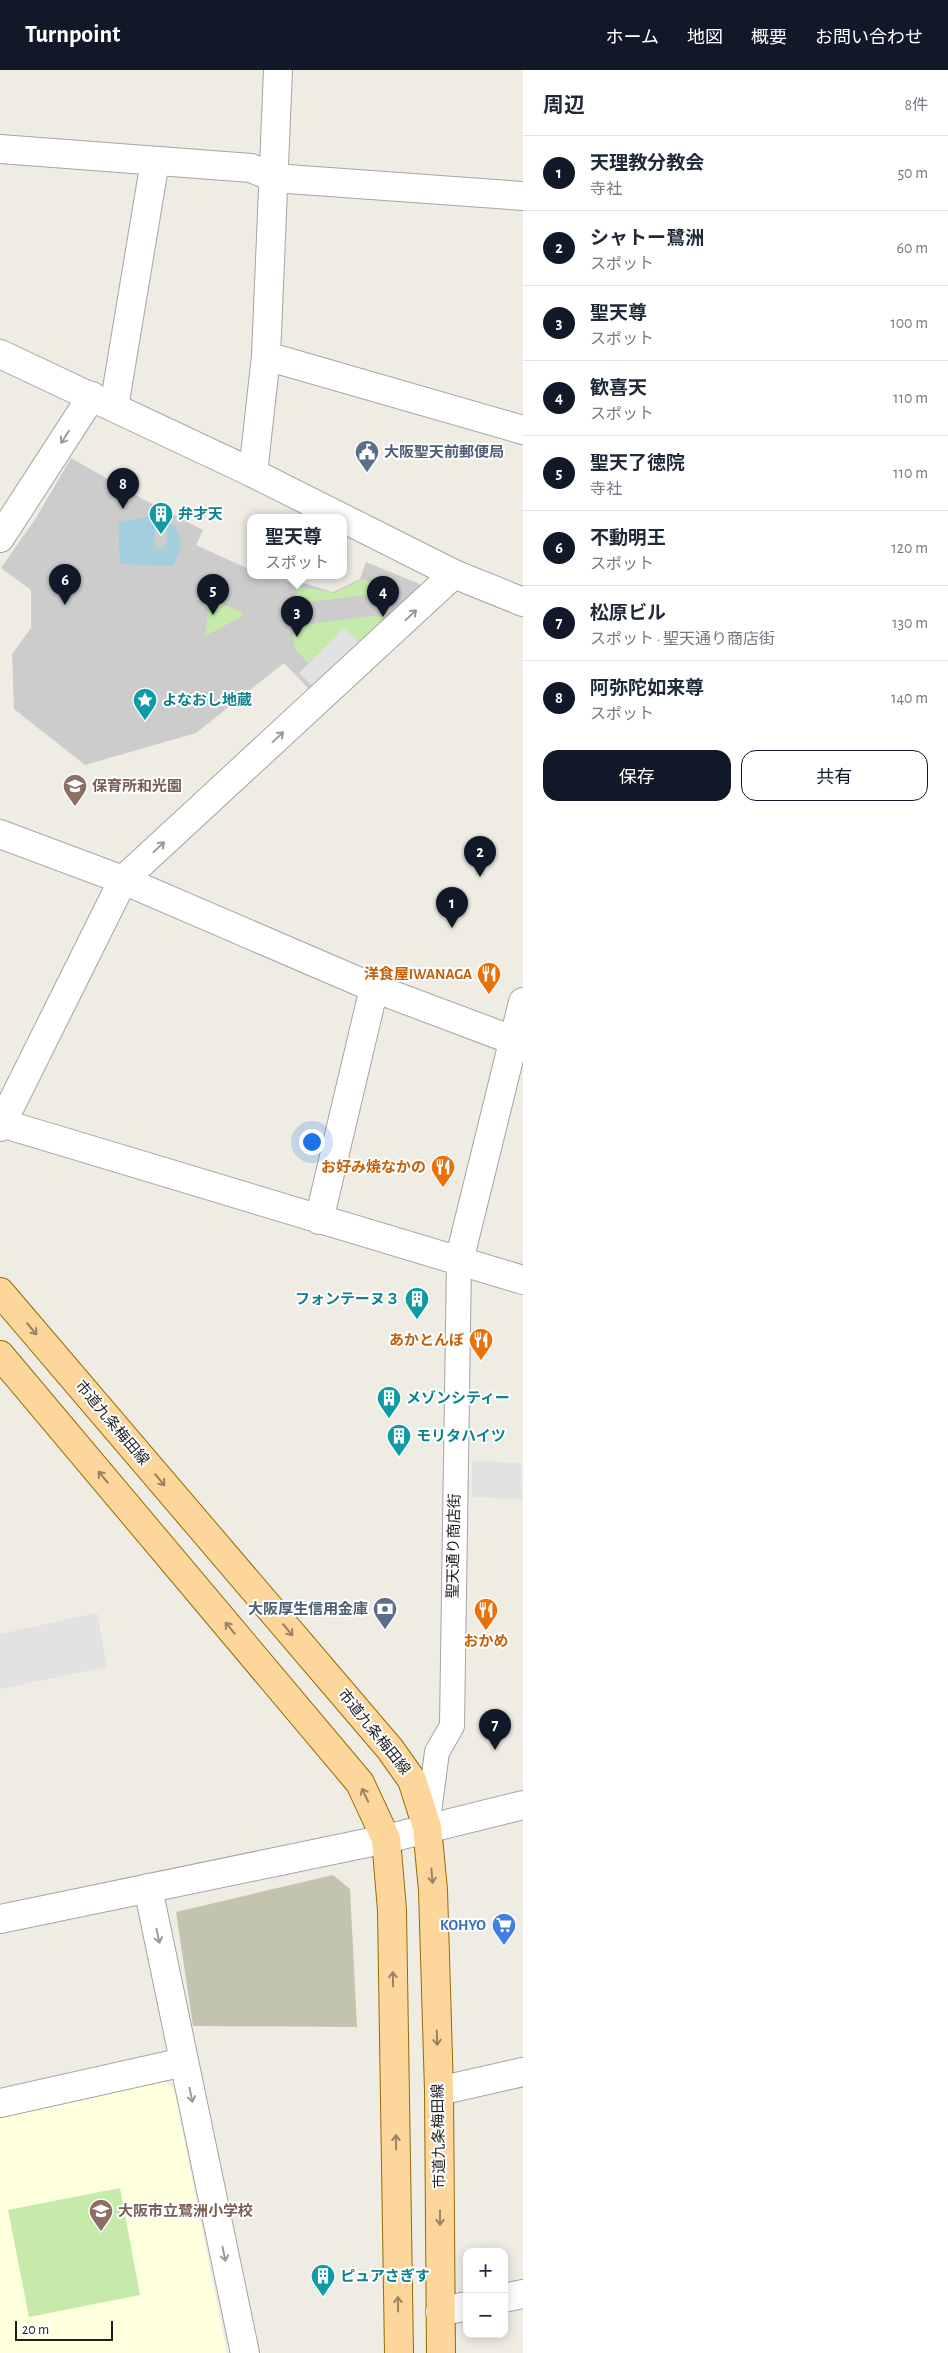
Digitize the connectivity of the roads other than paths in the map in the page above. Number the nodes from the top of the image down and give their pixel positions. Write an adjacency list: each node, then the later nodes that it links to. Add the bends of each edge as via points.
1 (278, 70): 4 (street)
2 (0, 149): 3 (street)
3 (155, 160): 4 (street, via 251,168); 8 (street)
4 (274, 178): 5 (street); 7 (street)
5 (523, 196)
6 (0, 354): 8 (street)
7 (266, 356): 9 (street); 10 (street)
8 (103, 401): 10 (street); 13 (street, one-way to 13)
9 (523, 430)
10 (253, 473): 11 (street)
11 (335, 514)
12 (347, 520): 14 (street)
13 (0, 538)
14 (454, 574): 15 (street); 17 (street, one-way to 14)
15 (523, 602)
16 (0, 834): 17 (street)
17 (123, 880): 18 (street); 21 (street)
18 (374, 988): 20 (street); 22 (street)
19 (523, 1002): 20 (street)
20 (518, 1042): 23 (street)
21 (0, 1125): 22 (street)
22 (319, 1220): 23 (street)
23 (459, 1261): 24 (street); 29 (street, 聖天通り商店街, via 452,1726 437,1752)
24 (523, 1280)
25 (0, 1292): 29 (main road, 市道九条梅田線, one-way to 29, via 390,1749 412,1780)
26 (0, 1355): 27 (main road)
27 (9, 1379): 30 (main road, one-way to 27, via 360,1783)
28 (523, 1805): 29 (street)
29 (427, 1827): 30 (street); 35 (main road, 市道九条梅田線, one-way to 35, via 433,1898)
30 (386, 1839): 31 (street); 42 (main road, one-way to 30, via 392,1910)
31 (148, 1888): 32 (street); 33 (street, one-way to 33)
32 (0, 1920)
33 (184, 2062): 36 (street); 41 (street, one-way to 41)
34 (523, 2072): 35 (street)
35 (439, 2091): 40 (main road, 市道九条梅田線, one-way to 40)
36 (0, 2103)
37 (523, 2294): 38 (street)
38 (508, 2297)
39 (463, 2307): 40 (street)
40 (440, 2312): 43 (main road, 市道九条梅田線)
41 (245, 2353)
42 (399, 2353)
43 (441, 2353)

